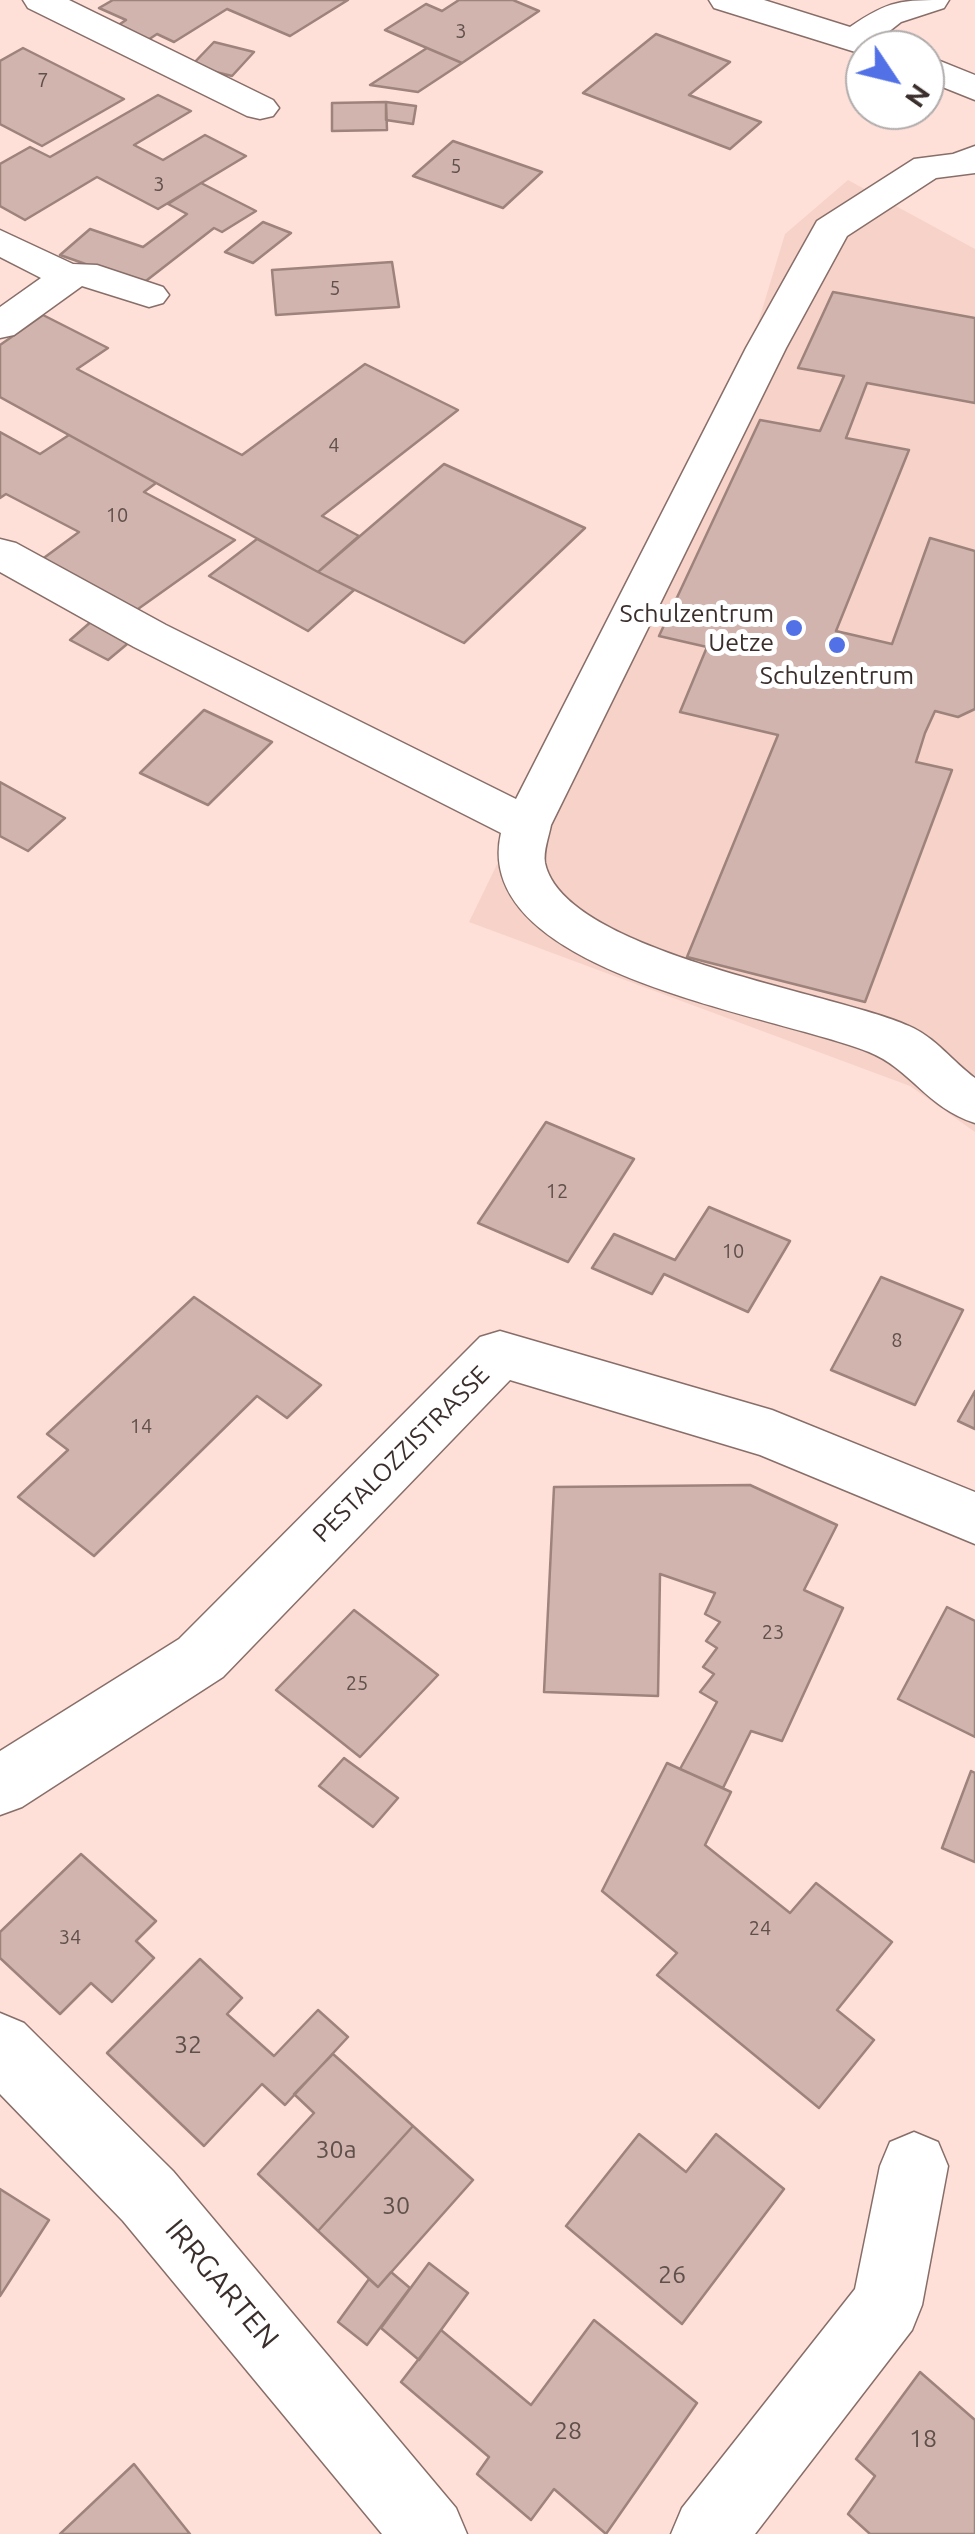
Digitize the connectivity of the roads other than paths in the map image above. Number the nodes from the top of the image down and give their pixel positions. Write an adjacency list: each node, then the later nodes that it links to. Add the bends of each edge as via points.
1 (42, 0): 8 (street)
2 (728, 0): 5 (street)
3 (930, 0): 4 (street, via 888,14)
4 (880, 30)
5 (845, 37)
6 (945, 75): 7 (street)
7 (975, 89)
8 (260, 108)
9 (971, 165): 15 (street, via 927,167 831,229)
10 (0, 242): 11 (street)
11 (70, 277): 12 (street, via 83,273); 13 (street)
12 (149, 295)
13 (0, 326)
14 (0, 553): 15 (street)
15 (527, 826): 16 (street, via 521,864 532,892 598,942 648,967 893,1040)
16 (975, 1103)
17 (975, 1519): 18 (street, PESTALOZZISTRASSE, via 772,1434 500,1354 201,1658)
18 (0, 1786)
19 (0, 2046): 21 (street, IRRGARTEN, via 148,2196)
20 (914, 2166): 22 (street, via 887,2305)
21 (430, 2534)
22 (708, 2534)

